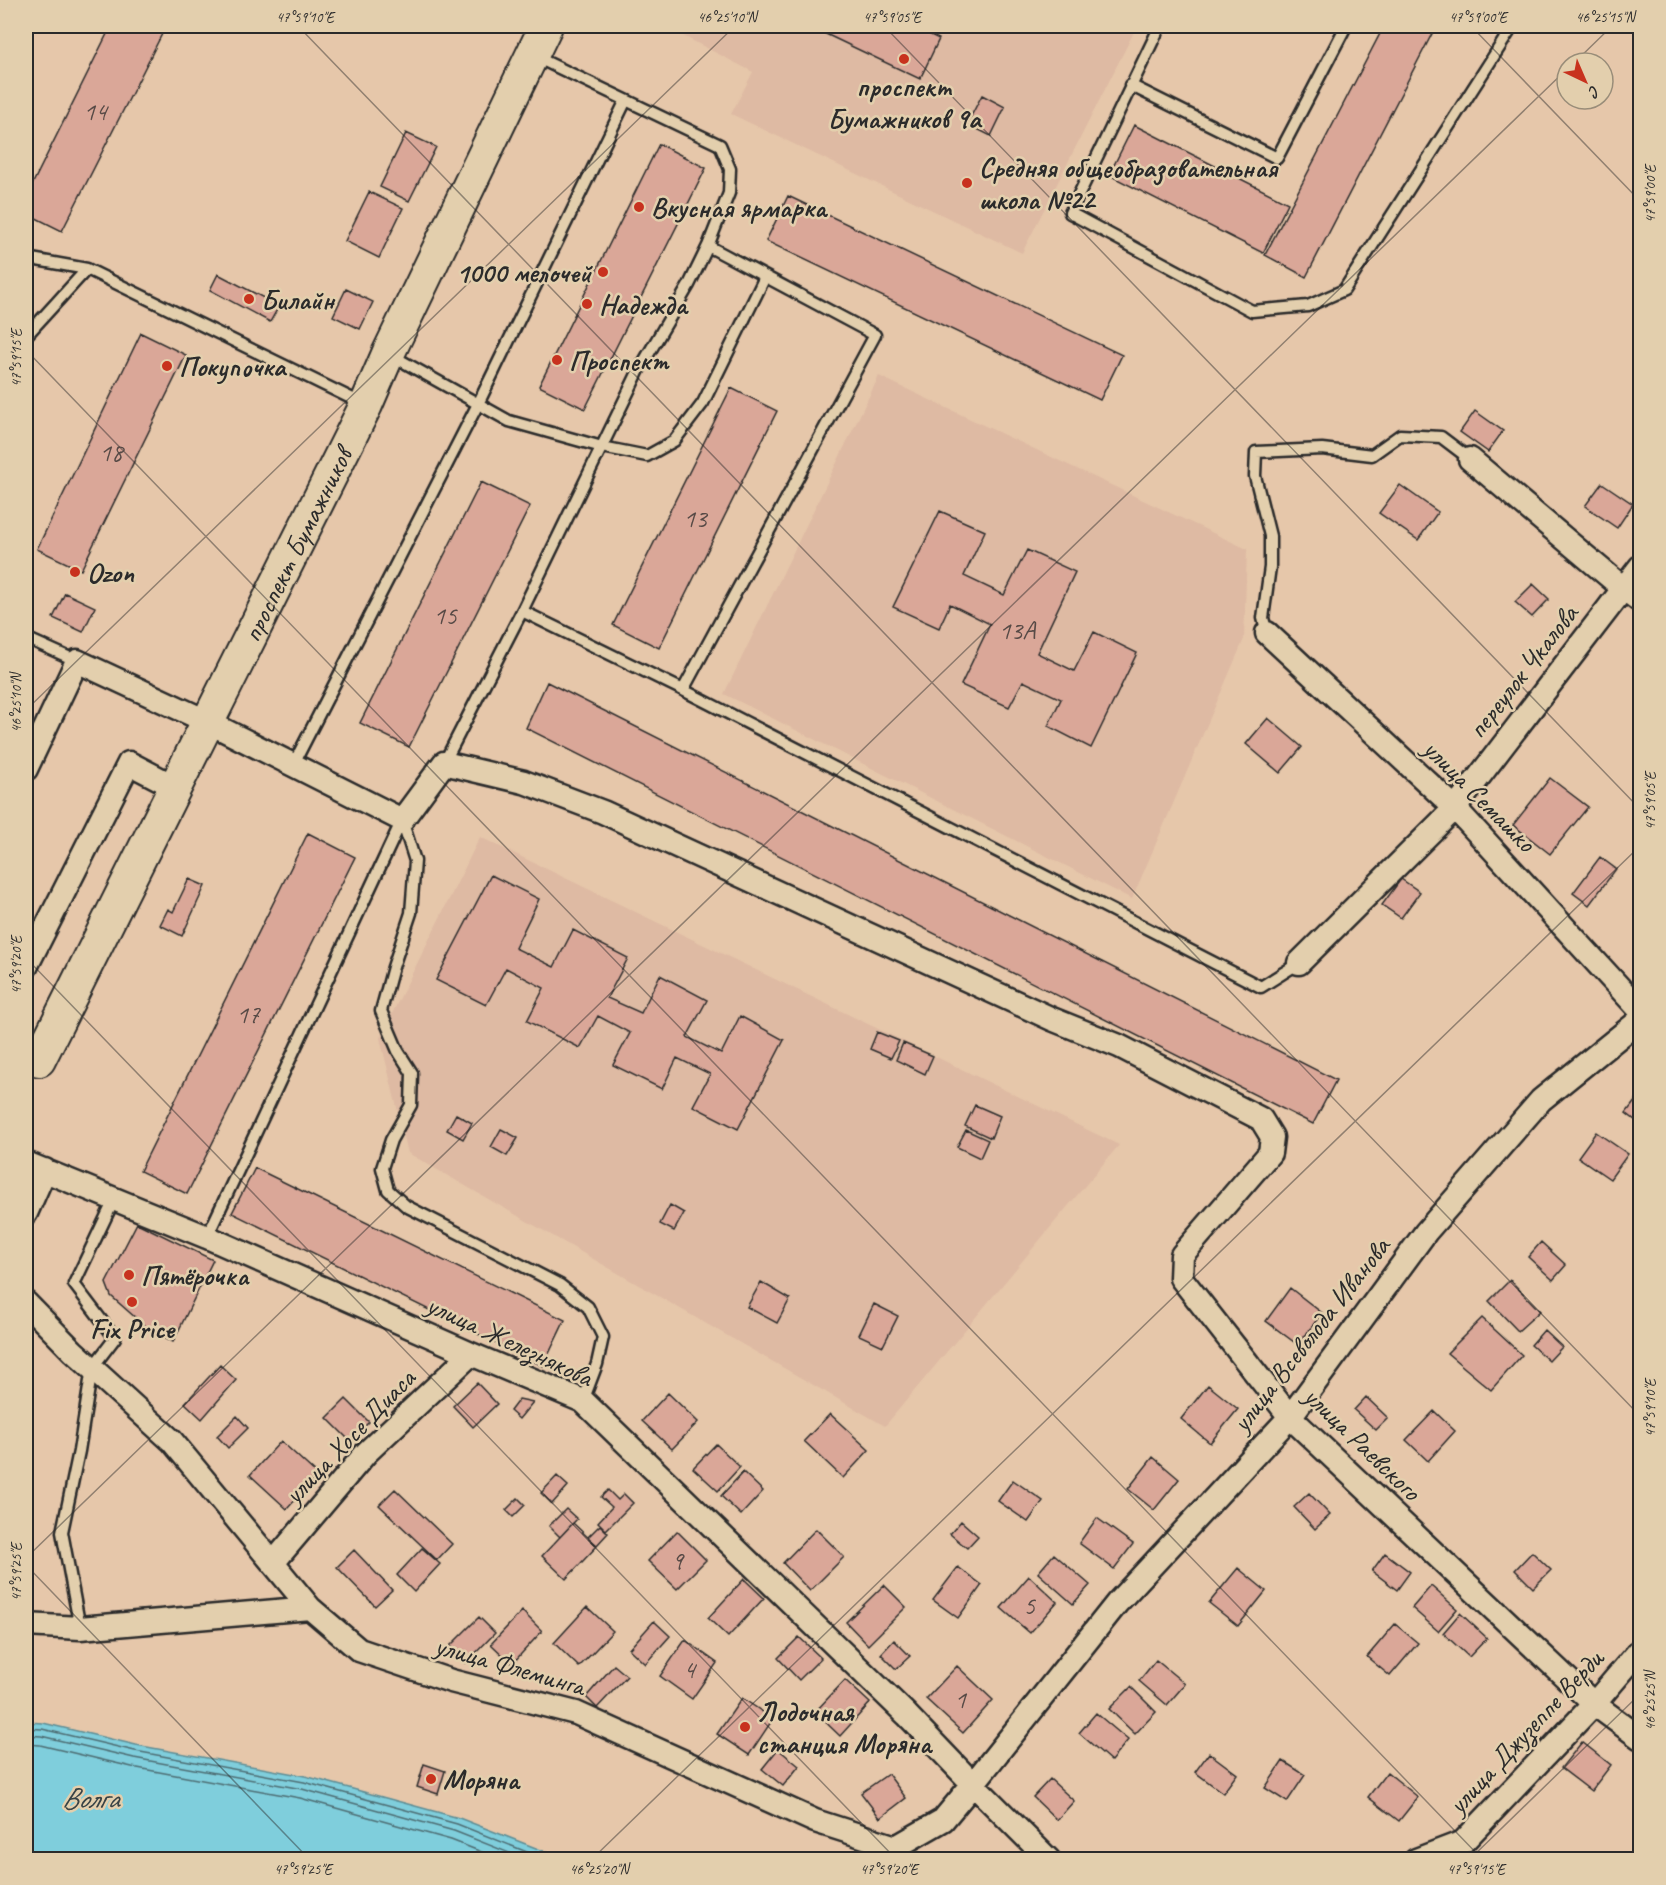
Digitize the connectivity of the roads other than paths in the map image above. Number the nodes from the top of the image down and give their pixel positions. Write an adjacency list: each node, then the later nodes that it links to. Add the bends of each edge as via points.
1 (546, 26): 5 (street, проспект Бумажников)
2 (1160, 26): 6 (lane)
3 (1346, 26): 6 (lane, via 1277,158)
4 (1513, 26): 6 (lane, via 1344,290 1308,306 1252,311 1070,213)
5 (531, 54): 7 (lane); 13 (street, проспект Бумажников)
6 (1130, 86)
7 (626, 100): 8 (lane, via 720,146 730,169 729,193); 14 (lane)
8 (708, 246): 11 (lane); 16 (lane, via 639,370)
9 (26, 258): 10 (lane)
10 (87, 269): 12 (lane); 15 (lane)
11 (765, 277): 16 (lane, via 703,403 674,441 647,456); 24 (lane, via 875,335)
12 (26, 336)
13 (388, 354): 14 (lane); 15 (street, проспект Бумажников)
14 (479, 402): 16 (lane, via 509,421); 27 (lane)
15 (366, 405): 25 (street, проспект Бумажников)
16 (602, 447): 20 (lane)
17 (1470, 459): 19 (street); 21 (lane, via 1441,437 1400,435 1372,455 1322,449 1256,452 1255,476 1270,536 1263,618)
18 (1641, 567): 19 (street, переулок Чкалова)
19 (1632, 595): 30 (street, переулок Чкалова)
20 (522, 611): 24 (lane); 26 (lane)
21 (1267, 633): 30 (street, улица Семашко)
22 (26, 638): 23 (lane)
23 (77, 661): 25 (street); 28 (street)
24 (683, 690): 32 (lane, via 1262,987)
25 (208, 722): 27 (street); 29 (street, проспект Бумажников)
26 (444, 763): 31 (street); 45 (street, улица Раевского, via 524,782 603,812 1052,1019 1119,1046 1261,1119 1272,1137 1269,1153 1182,1255 1181,1278)
27 (293, 765): 31 (street)
28 (26, 769)
29 (175, 787): 33 (street, via 129,763); 36 (street, проспект Бумажников)
30 (1455, 808): 32 (street, переулок Чкалова); 34 (street, улица Семашко)
31 (402, 820): 40 (lane); 44 (lane, via 415,861 411,914 381,1011 412,1073 411,1105 391,1140 381,1168 388,1190 406,1206 560,1285 588,1307 603,1337)
32 (1299, 963)
33 (26, 967)
34 (1641, 1010)
35 (1641, 1020): 45 (street, улица Всеволода Иванова, via 1541,1100 1426,1232)
36 (32, 1057)
37 (35, 1166): 38 (street, улица Железнякова); 39 (street)
38 (115, 1198): 40 (street, улица Железнякова); 43 (lane, via 74,1284 115,1338)
39 (26, 1213)
40 (207, 1237): 42 (street, улица Железнякова)
41 (26, 1303): 43 (street, улица Флеминга)
42 (471, 1354): 44 (street, улица Железнякова); 46 (street, улица Хосе Диаса, via 366,1453)
43 (92, 1368): 46 (street, улица Флеминга, via 172,1441); 49 (lane, via 62,1532)
44 (583, 1401): 53 (street, улица Железнякова)
45 (1290, 1418): 51 (street, улица Раевского); 53 (street, улица Всеволода Иванова, via 1117,1602)
46 (273, 1563): 47 (street, улица Флеминга)
47 (310, 1608): 49 (street); 53 (street, улица Флеминга, via 359,1650 451,1681 576,1713 815,1821 896,1847 943,1820)
48 (26, 1625): 49 (street)
49 (80, 1628)
50 (1641, 1650): 51 (street, улица Джузеппе Верди)
51 (1594, 1704): 52 (street, улица Раевского); 55 (street, улица Джузеппе Верди, via 1462,1842)
52 (1641, 1738)
53 (973, 1784): 54 (street)
54 (1049, 1860)
55 (1416, 1860)

